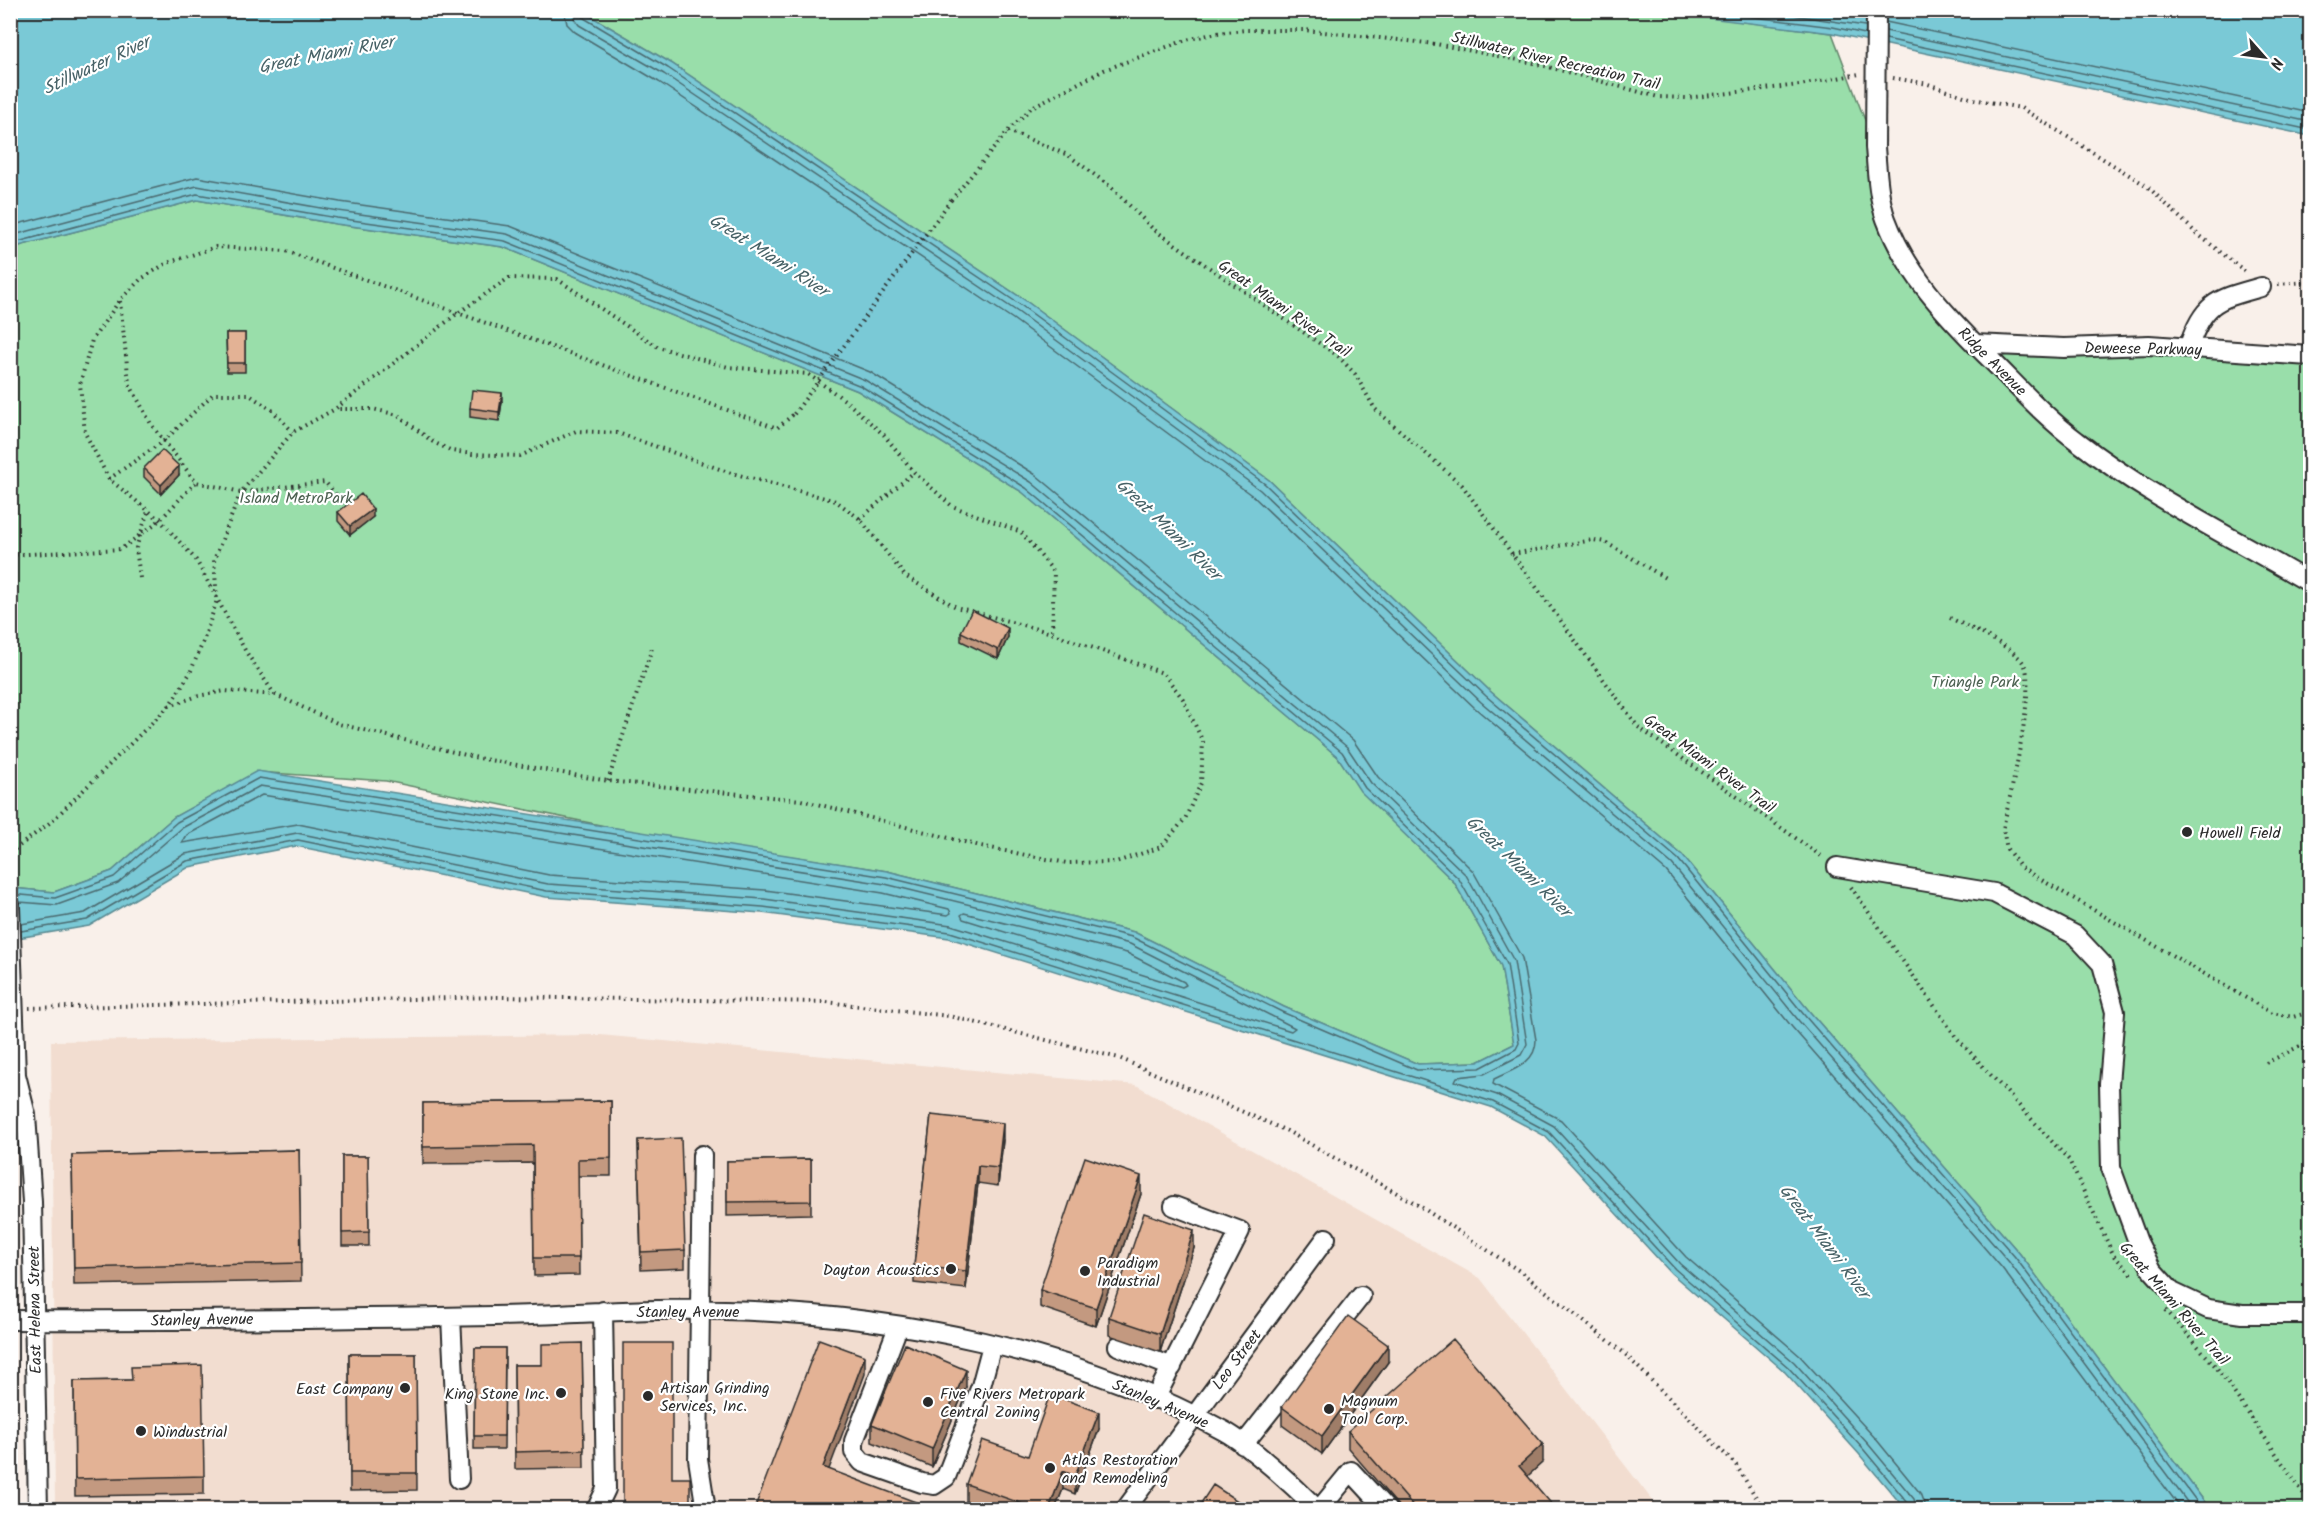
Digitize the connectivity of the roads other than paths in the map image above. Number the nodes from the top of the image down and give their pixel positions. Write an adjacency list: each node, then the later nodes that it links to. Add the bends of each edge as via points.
1 (1876, 10): 3 (street, Ridge Avenue, bridge, via 1875,147 1885,217 1912,272)
2 (2261, 287): 4 (street, via 2220,298 2199,318)
3 (1975, 344): 4 (street, Deweese Parkway); 6 (street, Ridge Avenue, via 2052,421 2119,472)
4 (2188, 348): 5 (street, Deweese Parkway)
5 (2310, 356)
6 (2310, 583)
7 (1837, 867): 17 (street, via 1994,893 2075,935 2102,964 2115,1012 2109,1084 2111,1168 2152,1270 2172,1292 2208,1309 2242,1314)
8 (10, 907): 9 (street, East Helena Street)
9 (12, 1012): 10 (street, East Helena Street)
10 (13, 1071): 20 (street, East Helena Street, via 26,1115)
11 (702, 1155): 15 (street)
12 (1174, 1206): 24 (street, via 1240,1231)
13 (1326, 1238): 26 (street, Leo Street)
14 (1361, 1296): 27 (street)
15 (700, 1310): 16 (street, Stanley Avenue); 21 (street, Stanley Avenue, via 802,1314); 31 (street, via 698,1459)
16 (603, 1311): 18 (street, Stanley Avenue); 30 (street, via 606,1489)
17 (2310, 1314)
18 (451, 1317): 20 (street, Stanley Avenue); 28 (street)
19 (10, 1320): 20 (street, Stanley Avenue)
20 (35, 1320): 29 (street, East Helena Street)
21 (898, 1327): 22 (street, Stanley Avenue); 22 (street, via 854,1441 854,1452 862,1462 922,1484 934,1485 946,1477 981,1386)
22 (992, 1345): 25 (street, Stanley Avenue, via 1086,1372)
23 (1118, 1346): 24 (street)
24 (1172, 1367): 25 (street)
25 (1155, 1399): 26 (street, Stanley Avenue)
26 (1193, 1416): 27 (street, Stanley Avenue, via 1227,1432); 32 (street, Leo Street)
27 (1243, 1446): 33 (street, Stanley Avenue)
28 (459, 1479)
29 (38, 1509)
30 (596, 1509)
31 (705, 1509)
32 (1125, 1509)
33 (1319, 1509): 34 (street, via 1351,1471)
34 (1387, 1509)

